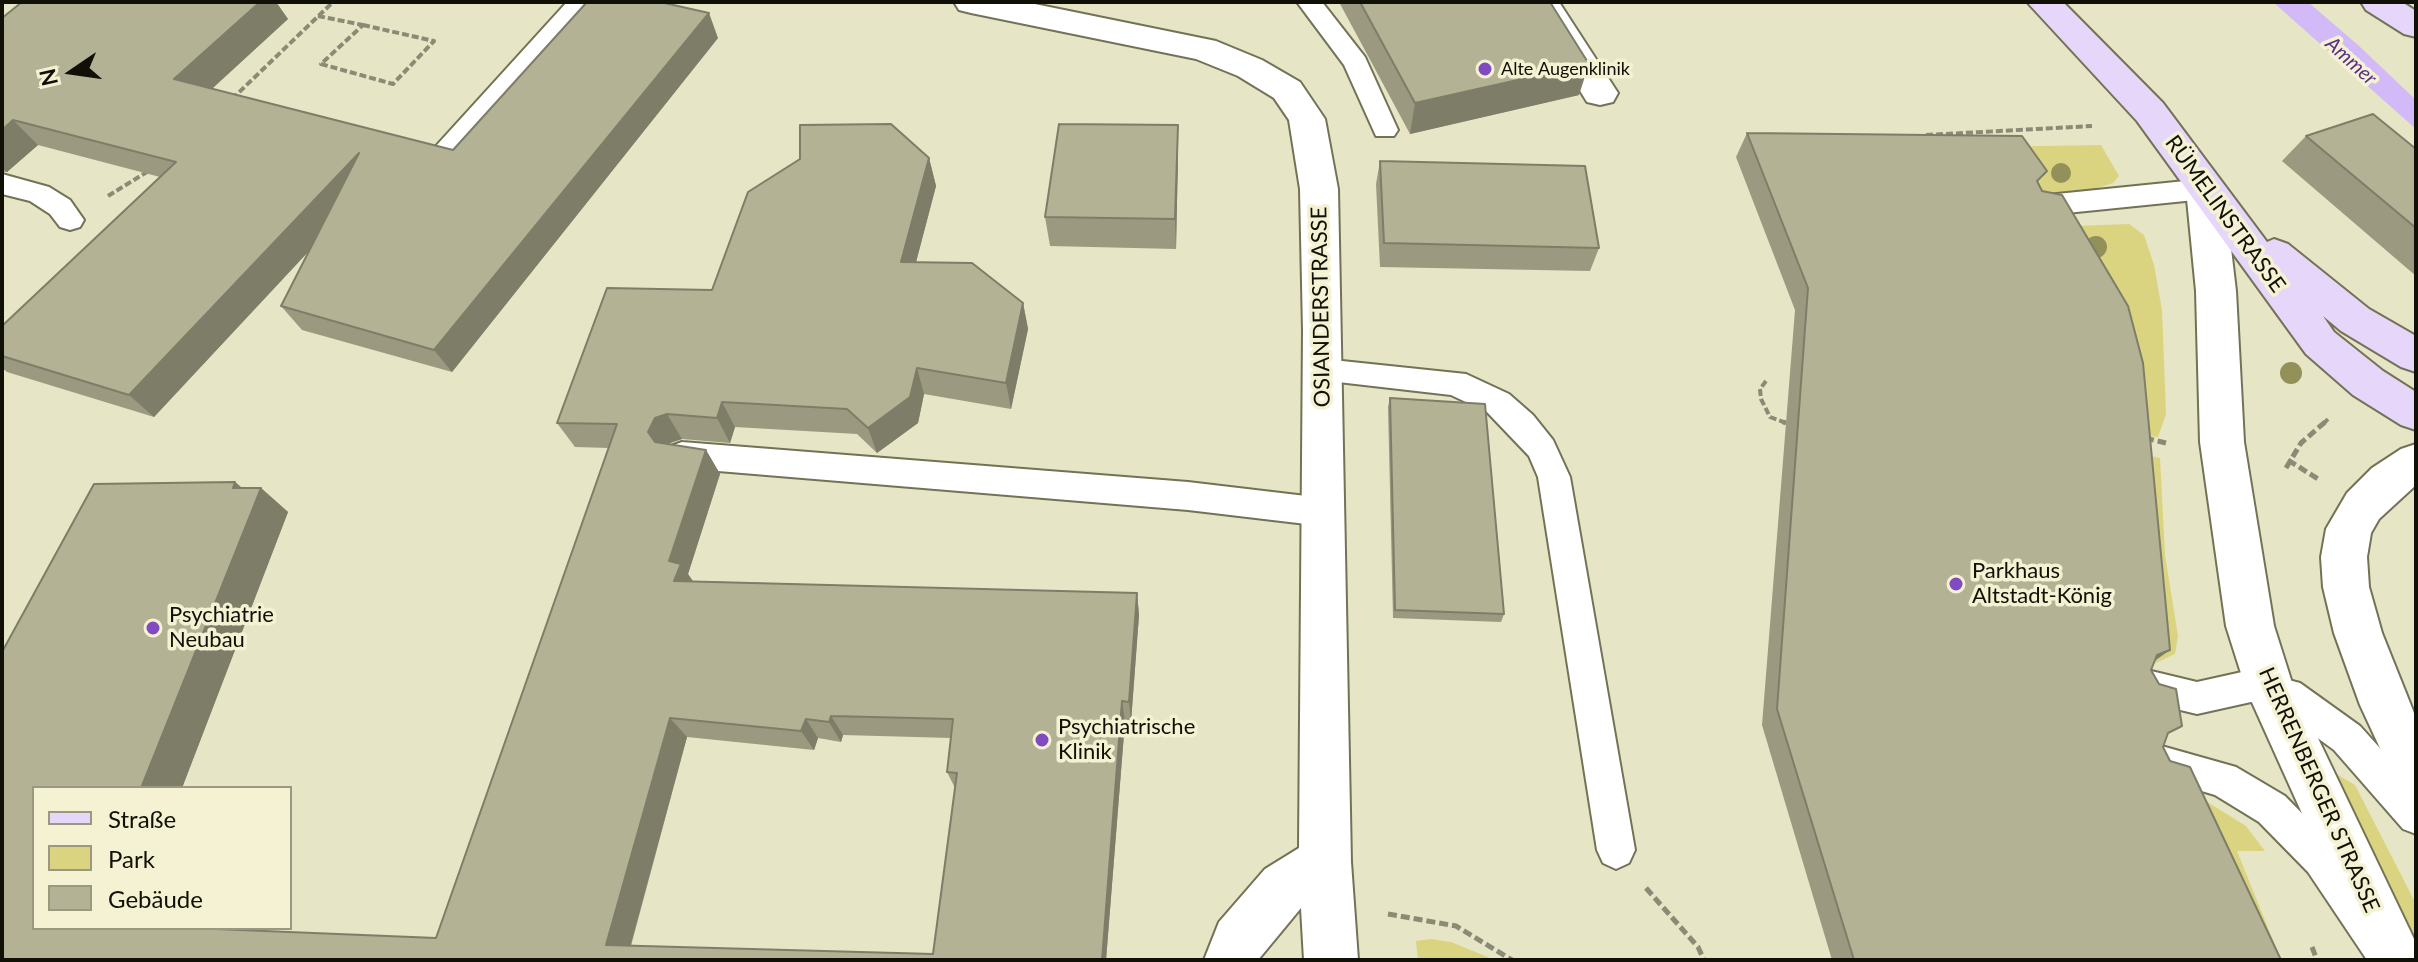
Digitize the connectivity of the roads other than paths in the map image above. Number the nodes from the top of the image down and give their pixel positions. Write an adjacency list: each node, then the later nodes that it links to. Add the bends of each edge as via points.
1 (581, 2): 10 (lane)
2 (971, 2): 16 (street, OSIANDERSTRASSE, via 1204,49 1287,90 1307,119 1313,141)
3 (1309, 2): 9 (lane, via 1356,63)
4 (1542, 2): 8 (street)
5 (2044, 2): 12 (main road, RÜMELINSTRASSE, via 2150,112)
6 (2378, 2): 7 (main road)
7 (2416, 26)
8 (1600, 93)
9 (1385, 130)
10 (445, 153)
11 (2, 184): 14 (lane, via 39,194)
12 (2205, 189): 13 (lane); 15 (main road, via 2330,302); 17 (main road, RÜMELINSTRASSE, via 2320,343 2368,383); 22 (street, HERRENBERGER STRASSE, via 2226,472 2240,577)
13 (2037, 206)
14 (70, 220)
15 (2416, 356)
16 (1323, 371): 20 (street, OSIANDERSTRASSE); 26 (lane, via 1455,383 1498,403 1542,449 1554,477)
17 (2416, 413)
18 (682, 455): 20 (lane)
19 (2416, 462): 24 (street, via 2363,506 2349,529 2344,557 2358,633 2384,705)
20 (1323, 512): 27 (street, OSIANDERSTRASSE)
21 (2147, 686): 22 (lane, via 2197,698 2236,687)
22 (2270, 689): 25 (lane, via 2303,705 2347,738); 30 (street, HERRENBERGER STRASSE)
23 (2158, 762): 30 (lane, via 2223,780 2272,809 2321,859)
24 (2416, 770)
25 (2416, 816)
26 (1616, 850)
27 (1325, 862): 28 (street, via 1284,888 1238,941); 29 (street, OSIANDERSTRASSE)
28 (1231, 960)
29 (1331, 960)
30 (2394, 960)

